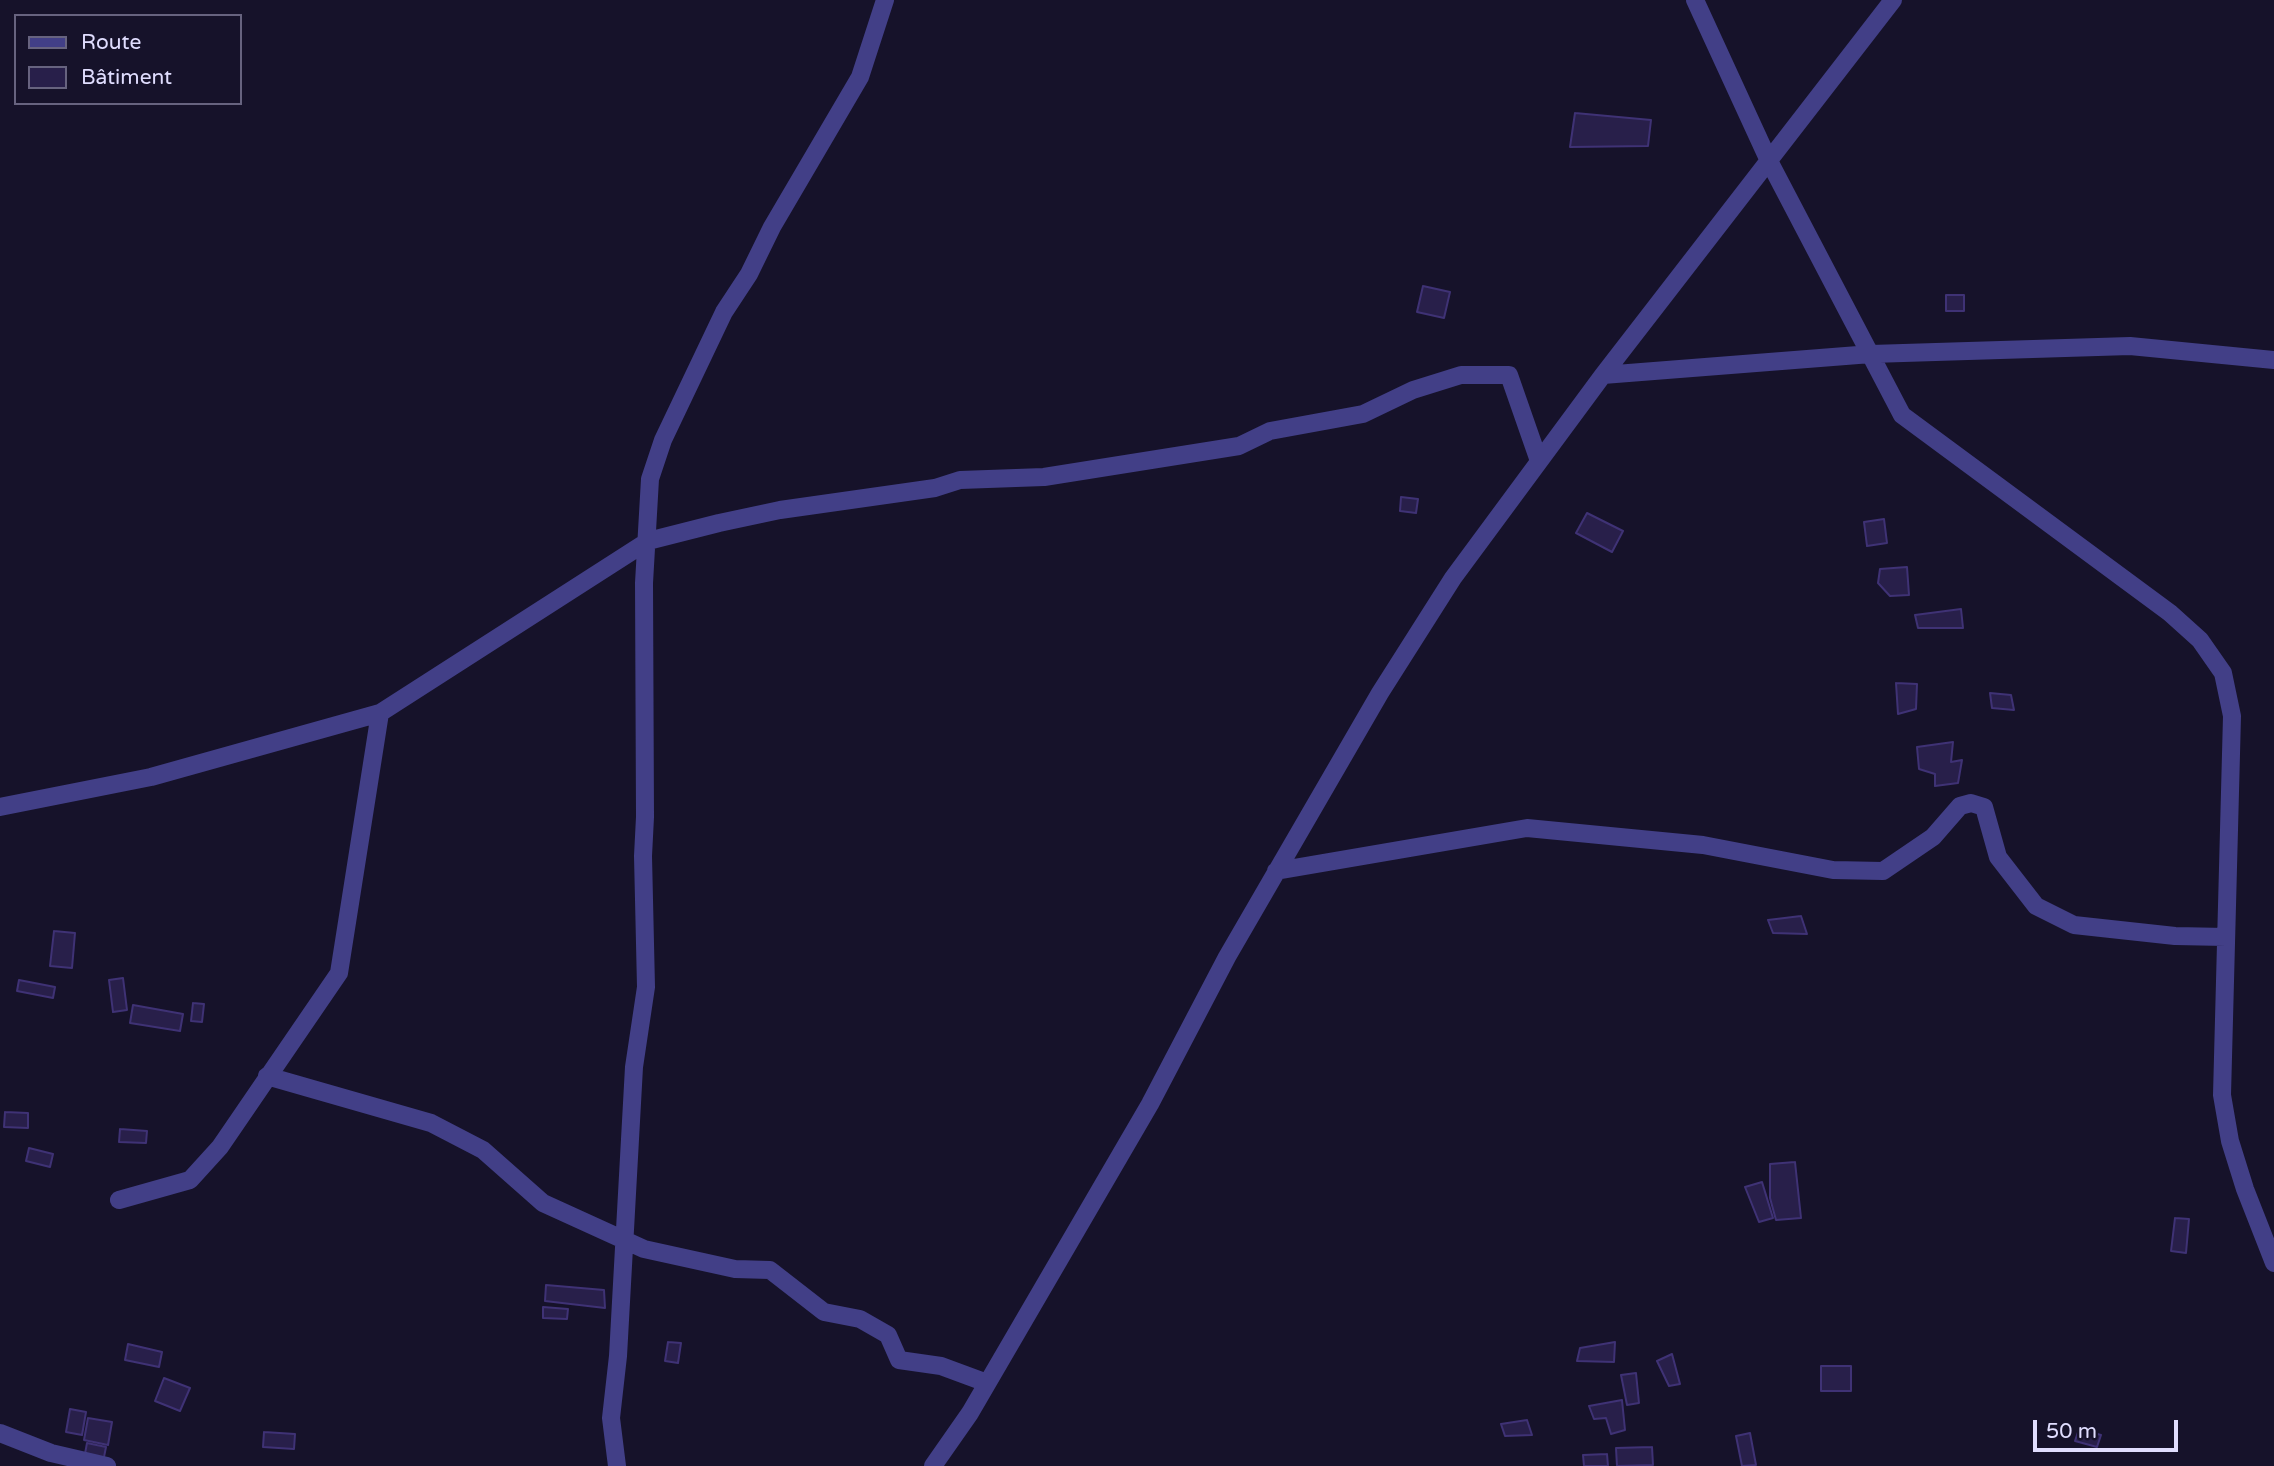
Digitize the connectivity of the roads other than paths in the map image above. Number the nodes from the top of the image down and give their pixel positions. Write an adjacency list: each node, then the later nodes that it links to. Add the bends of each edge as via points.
1 (885, 0): 9 (street, via 860,77 724,312 663,440 650,479)
2 (1695, 0): 4 (street)
3 (1893, 0): 4 (street)
4 (1769, 161): 5 (street); 7 (street)
5 (1871, 355): 6 (street, via 2130,346); 7 (street); 13 (street, via 1902,415 2170,612 2200,640 2223,673 2232,716)
6 (2274, 360)
7 (1604, 375): 8 (street)
8 (1539, 461): 9 (street, via 1509,375 1461,375 1413,390 1363,414 1270,431 1239,446 1044,477 960,480 935,488 780,510); 12 (street, via 1453,578)
9 (648, 541): 10 (street); 16 (street, via 644,583 646,987 634,1067)
10 (380, 713): 11 (street, via 151,777); 14 (street, via 339,974)
11 (0, 807)
12 (1276, 871): 13 (street, via 1527,828 1703,845 1833,870 1884,871 1933,837 1960,806 1971,803 1984,807 1998,857 2036,906 2074,925); 18 (street, via 1150,1104)
13 (2226, 937): 17 (street, via 2222,1095 2238,1165)
14 (267, 1076): 15 (street, via 220,1147 190,1180); 16 (street, via 431,1123 483,1150 543,1203)
15 (119, 1200)
16 (626, 1240): 18 (street, via 644,1249 734,1269 770,1270 824,1312 860,1319 888,1335 898,1360 941,1366); 21 (street, via 611,1418)
17 (2274, 1263)
18 (987, 1383): 22 (street)
19 (0, 1433): 20 (street, via 51,1453)
20 (107, 1466)
21 (617, 1466)
22 (933, 1466)

